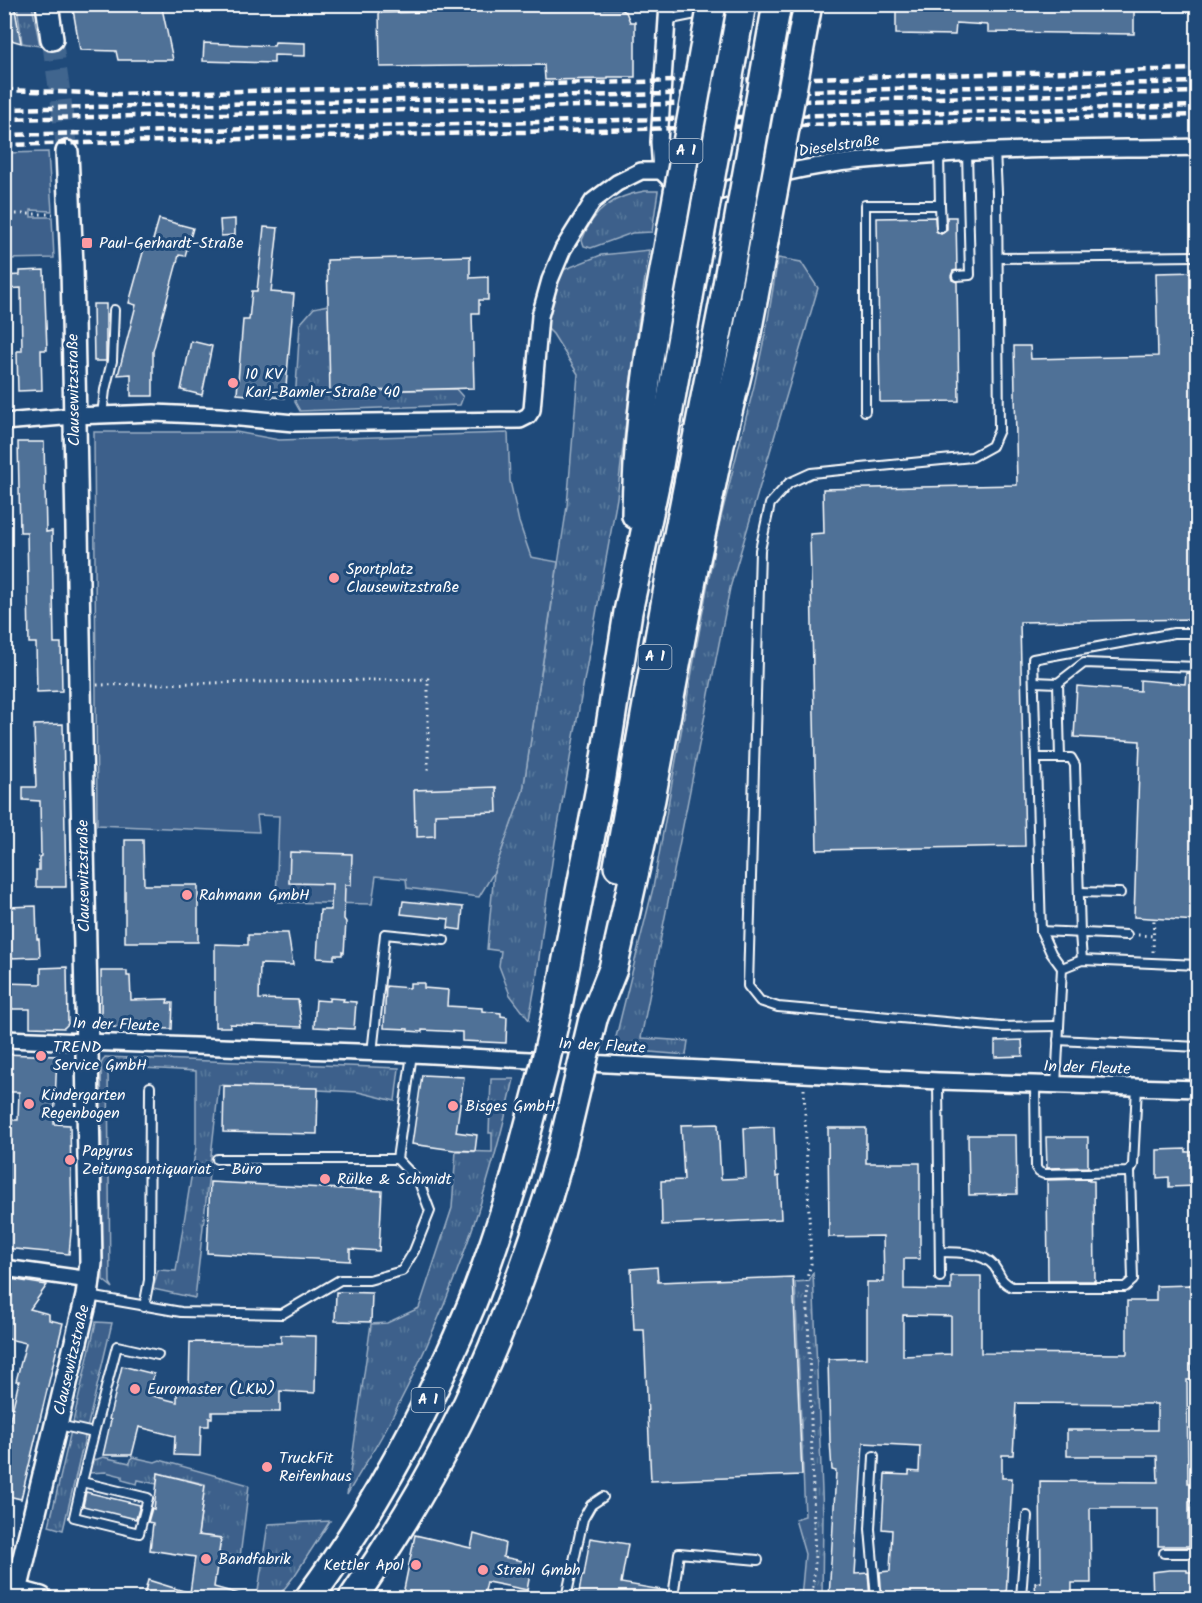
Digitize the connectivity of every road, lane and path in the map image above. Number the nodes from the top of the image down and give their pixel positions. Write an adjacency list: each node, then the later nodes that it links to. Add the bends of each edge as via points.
1 (47, 4): 6 (street)
2 (777, 4): 48 (highway, A 1, bridge)
3 (808, 4): 48 (highway, bridge, via 747,338 699,543 651,799 613,969)
4 (731, 6): 5 (lane); 25 (highway, A 1, bridge, via 689,297); 25 (highway, A 1, bridge, via 659,298 637,462)
5 (667, 12): 12 (street, via 659,142)
6 (52, 39)
7 (1197, 147): 8 (street, Dieselstraße)
8 (995, 151): 10 (street, Dieselstraße); 18 (lane)
9 (67, 152): 15 (street, Clausewitzstraße)
10 (967, 152): 11 (street, Dieselstraße); 19 (lane, via 970,275)
11 (939, 154): 12 (street, Dieselstraße, via 822,165 713,193 681,186); 13 (lane)
12 (661, 171): 22 (street, via 641,171 593,201 563,249 540,316 532,410 520,420 294,423 154,413)
13 (940, 205): 16 (lane); 21 (lane, via 865,205)
14 (4, 214): 15 (path)
15 (69, 214): 23 (street, Clausewitzstraße)
16 (941, 228)
17 (1197, 256): 18 (lane)
18 (998, 258): 49 (lane, via 999,430 992,446 972,458 811,473 789,483 770,504 760,550 748,986 760,1001 778,1007 1001,1027)
19 (957, 276)
20 (114, 310): 22 (lane, via 112,361)
21 (865, 411)
22 (102, 415): 23 (street)
23 (74, 416): 24 (street); 32 (street, Clausewitzstraße)
24 (4, 422)
25 (634, 579): 86 (highway, A 1, bridge, via 602,777 557,1011 500,1226 471,1305 405,1446)
26 (1197, 633): 27 (lane, via 1174,633)
27 (1085, 650): 28 (lane); 30 (lane, via 1033,659)
28 (1084, 663): 29 (lane); 31 (lane)
29 (1197, 667)
30 (1034, 682): 31 (lane); 33 (lane)
31 (1058, 683): 34 (lane)
32 (81, 686): 35 (path, via 428,679); 52 (street, Clausewitzstraße)
33 (1036, 758): 34 (lane); 39 (lane)
34 (1060, 758): 36 (lane, via 1071,758 1075,765)
35 (428, 773)
36 (1078, 892): 37 (lane); 40 (lane)
37 (1120, 893)
38 (1154, 918): 42 (path)
39 (1041, 931): 40 (lane); 47 (lane)
40 (1080, 933): 41 (lane); 44 (lane)
41 (1127, 935): 42 (path)
42 (1154, 936): 45 (path)
43 (444, 940): 54 (lane, via 386,934)
44 (1082, 960): 45 (lane); 47 (lane)
45 (1153, 963): 46 (lane)
46 (1197, 965)
47 (1062, 968): 49 (lane)
48 (592, 1019): 87 (highway, A 1, bridge, via 561,1153 503,1323 434,1467)
49 (1059, 1026): 51 (lane)
50 (4, 1039): 52 (street, In der Fleute)
51 (1058, 1040): 53 (lane); 59 (lane)
52 (87, 1042): 54 (street, In der Fleute); 69 (street, Clausewitzstraße)
53 (1197, 1047)
54 (372, 1053): 55 (street, In der Fleute)
55 (412, 1054): 56 (street, In der Fleute); 64 (lane)
56 (804, 1075): 57 (street, In der Fleute); 90 (path, via 811,1264 807,1278)
57 (938, 1081): 58 (street, In der Fleute); 66 (lane)
58 (1035, 1084): 59 (street, In der Fleute); 65 (lane, via 1039,1172)
59 (1056, 1086): 60 (street, In der Fleute)
60 (1137, 1087): 62 (street, In der Fleute); 65 (lane)
61 (150, 1088): 70 (lane, via 149,1280)
62 (1197, 1089)
63 (217, 1159): 64 (lane)
64 (397, 1159): 70 (lane, via 419,1182 430,1211 402,1271 369,1280 340,1280 282,1314 181,1312)
65 (1130, 1171): 66 (lane, via 1133,1280 1125,1287 1012,1287 981,1256)
66 (940, 1252): 68 (lane)
67 (4, 1268): 69 (street)
68 (940, 1277)
69 (88, 1288): 70 (lane); 73 (street, Clausewitzstraße)
70 (144, 1307)
71 (158, 1355): 74 (lane, via 117,1346)
72 (1197, 1418): 77 (lane)
73 (57, 1424): 74 (lane); 84 (street, Clausewitzstraße)
74 (94, 1433): 76 (lane)
75 (874, 1456): 91 (lane, via 870,1529)
76 (82, 1482): 76 (lane, via 148,1498 139,1533 74,1517)
77 (1197, 1483)
78 (603, 1497): 88 (lane, via 591,1505 583,1519)
79 (1197, 1501): 82 (lane)
80 (1027, 1516): 92 (lane)
81 (1164, 1553): 82 (lane)
82 (1197, 1553)
83 (758, 1560): 89 (lane, via 679,1553)
84 (10, 1589): 85 (street)
85 (41, 1599)
86 (309, 1599)
87 (353, 1599)
88 (566, 1599)
89 (674, 1599)
90 (812, 1599)
91 (876, 1599)
92 (1021, 1599)

